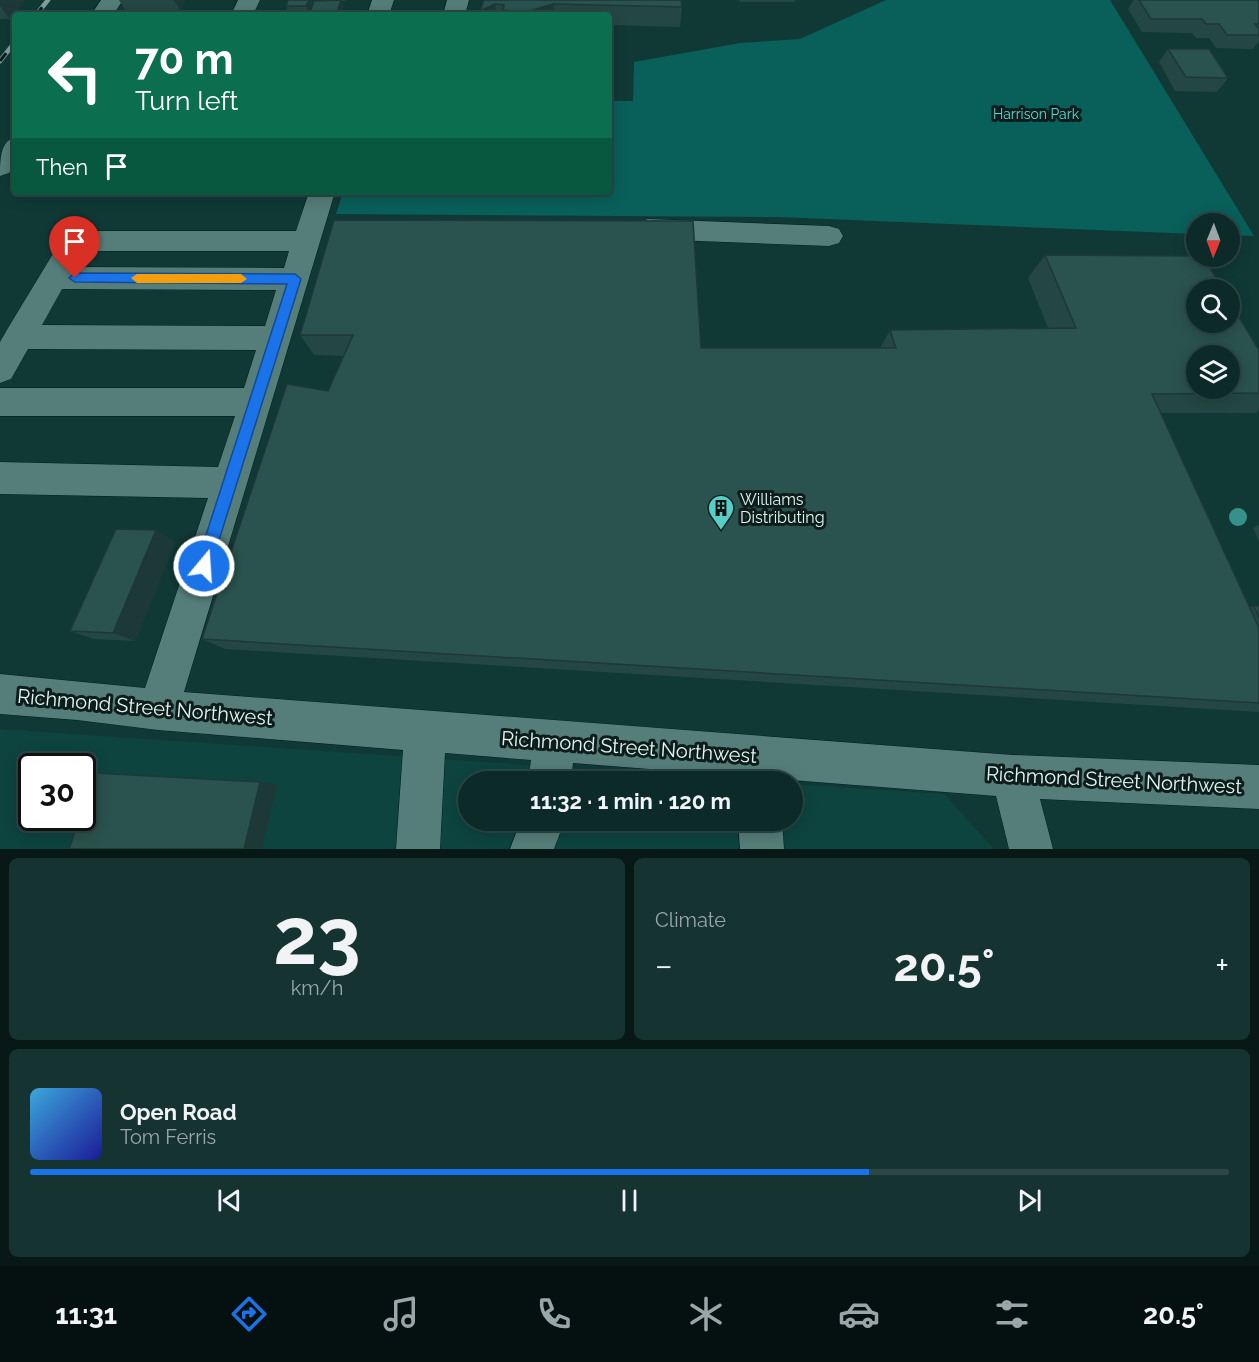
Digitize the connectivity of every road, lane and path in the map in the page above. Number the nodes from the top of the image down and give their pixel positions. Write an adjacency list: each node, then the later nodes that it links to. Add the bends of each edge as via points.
1 (322, 195): 3 (street)
2 (618, 229): 4 (street)
3 (319, 232): 5 (street, via 75,241); 6 (street)
4 (829, 236)
5 (54, 278): 6 (street); 7 (street)
6 (295, 279): 8 (street)
7 (19, 337): 8 (street); 9 (street)
8 (276, 338): 11 (street)
9 (0, 370)
10 (0, 402): 11 (street)
11 (256, 402): 13 (street)
12 (0, 478): 13 (street)
13 (230, 483): 15 (street)
14 (0, 694): 15 (street, Richmond Street Northwest)
15 (158, 710): 16 (street, Richmond Street Northwest)
16 (425, 731): 17 (street, Richmond Street Northwest); 24 (street)
17 (555, 741): 18 (street, Richmond Street Northwest); 19 (street)
18 (757, 769): 20 (street, Richmond Street Northwest)
19 (551, 771)
20 (1013, 776): 21 (street, Richmond Street Northwest); 27 (street)
21 (1259, 787)
22 (539, 831): 25 (street)
23 (761, 831): 26 (street)
24 (418, 849)
25 (532, 849)
26 (762, 849)
27 (1031, 849)

